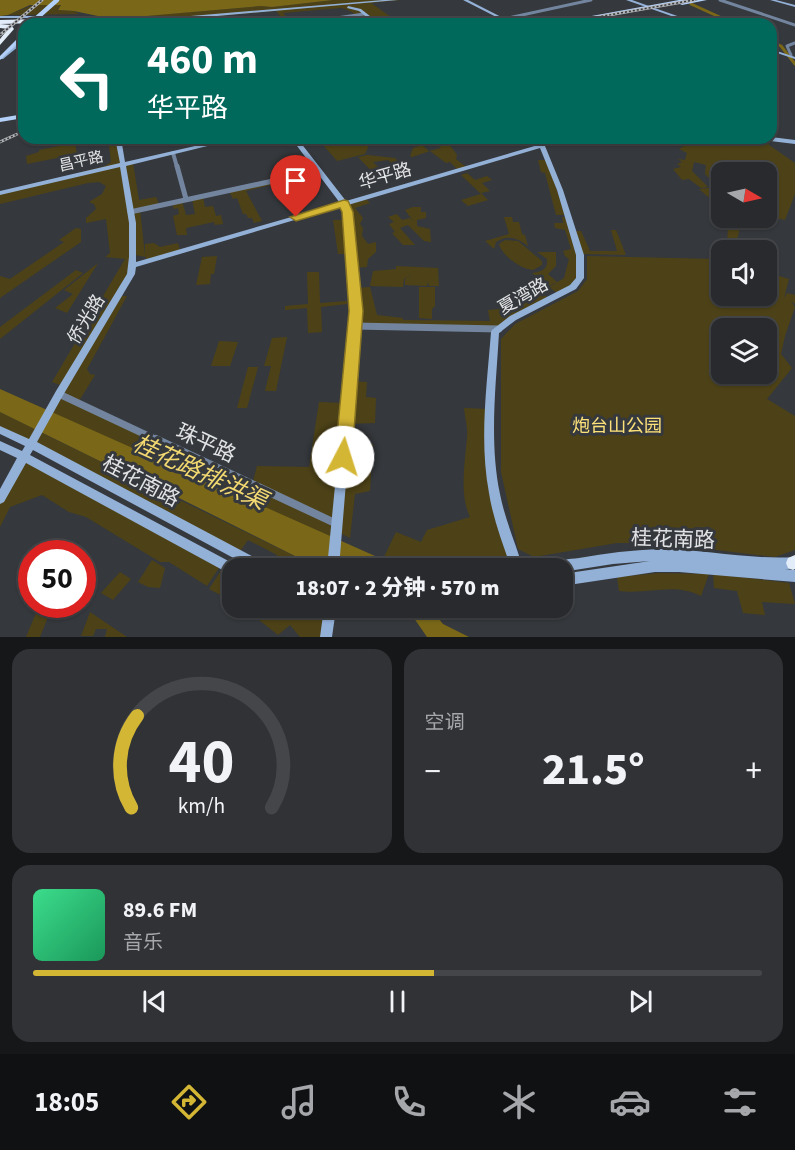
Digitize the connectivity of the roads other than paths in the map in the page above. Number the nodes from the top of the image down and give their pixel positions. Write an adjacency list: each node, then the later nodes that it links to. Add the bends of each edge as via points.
1 (57, 0): 23 (main road, bridge)
2 (63, 0): 24 (main road, bridge)
3 (396, 0): 27 (main road)
4 (405, 0): 11 (main road)
5 (469, 0): 32 (main road); 33 (main road); 34 (main road)
6 (591, 0): 34 (street)
7 (686, 0): 16 (main road)
8 (705, 0): 16 (main road)
9 (720, 0): 38 (street)
10 (772, 0): 13 (main road)
11 (376, 2): 14 (main road); 17 (main road, via 360,6)
12 (630, 2): 15 (main road, via 636,6); 16 (main road); 16 (main road)
13 (795, 6)
14 (330, 7): 17 (main road); 19 (main road)
15 (634, 9): 16 (main road); 35 (main road)
16 (653, 9): 36 (main road); 37 (main road)
17 (362, 12): 30 (street); 31 (main road)
18 (69, 16): 22 (main road); 25 (main road); 26 (main road)
19 (217, 16): 20 (main road); 29 (main road)
20 (203, 17): 28 (main road)
21 (18, 18): 40 (main road)
22 (21, 18)
23 (37, 18)
24 (43, 18)
25 (58, 18)
26 (79, 18)
27 (180, 18)
28 (195, 18)
29 (214, 18)
30 (328, 18)
31 (370, 18)
32 (504, 18)
33 (505, 18)
34 (508, 18)
35 (584, 18)
36 (603, 18)
37 (679, 18)
38 (772, 18)
39 (777, 20): 41 (street)
40 (3, 21): 43 (highway, via 11,29)
41 (795, 26)
42 (18, 40): 46 (main road)
43 (0, 43)
44 (795, 43): 47 (street, via 787,46)
45 (777, 51): 47 (main road)
46 (0, 56)
47 (792, 56)
48 (18, 119): 49 (main road)
49 (0, 122)
50 (777, 140): 51 (main road)
51 (795, 142)
52 (119, 144): 58 (main road, 侨光路)
53 (211, 144): 57 (main road, 昌平路)
54 (299, 144): 59 (main road)
55 (540, 144): 56 (main road, 夏湾路)
56 (542, 146): 62 (main road, 华平路); 66 (main road, 夏湾路, via 580,255 580,278 573,287)
57 (173, 153): 58 (main road, 昌平路); 61 (street)
58 (122, 165): 60 (main road, 昌平路); 63 (main road, 侨光路)
59 (319, 171): 61 (street); 62 (main road)
60 (0, 193)
61 (186, 200): 63 (street)
62 (344, 203): 64 (main road, 华平路); 65 (main road, via 356,311)
63 (130, 212): 64 (main road, 侨光路)
64 (133, 265): 67 (main road, 侨光路)
65 (354, 326): 66 (street); 73 (main road)
66 (499, 329): 76 (main road, 夏湾路, via 495,332 494,349 491,472)
67 (59, 394): 69 (main road, 侨光路); 73 (street, 珠平路)
68 (0, 430): 69 (main road, 桂花南路)
69 (30, 444): 71 (main road, 侨光路); 74 (main road, 桂花南路)
70 (0, 445): 71 (main road, 桂花南路)
71 (23, 456): 72 (main road, 侨光路); 77 (main road, 桂花南路)
72 (0, 499)
73 (338, 524): 75 (main road)
74 (244, 558)
75 (334, 558)
76 (514, 558)
77 (222, 564)
78 (573, 565): 79 (main road, 桂花南路, via 651,555)
79 (795, 566): 80 (main road, 桂花南路, via 655,566)
80 (573, 578)
81 (329, 618): 82 (main road)
82 (326, 637)

